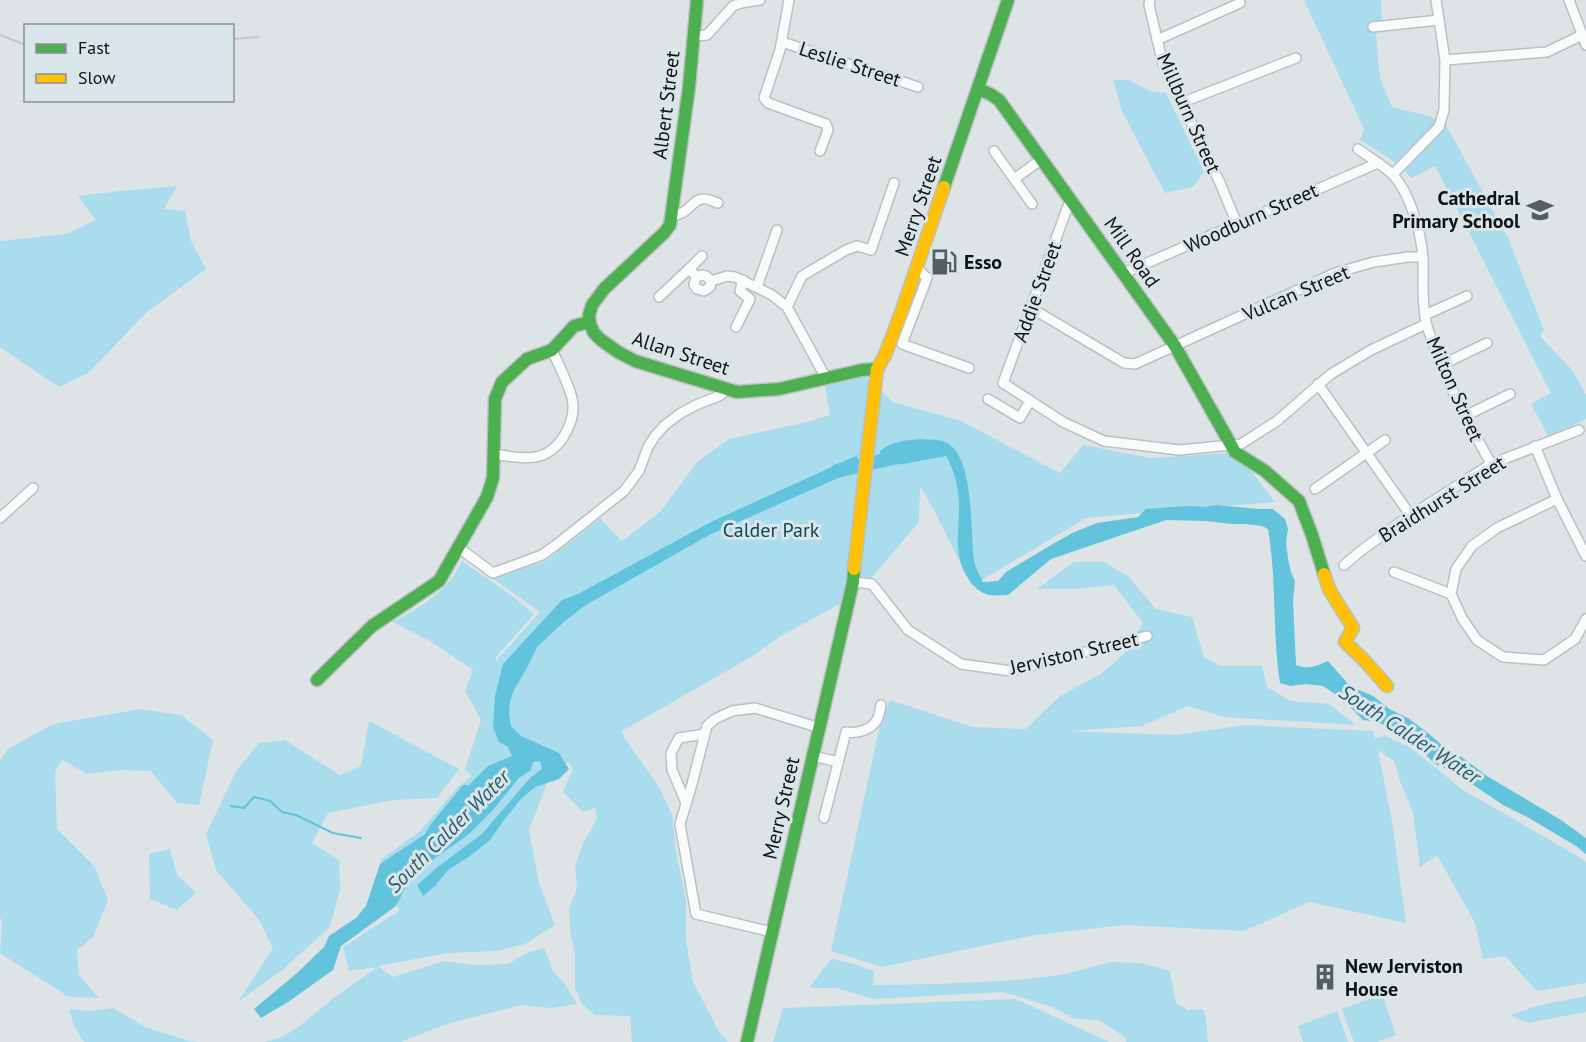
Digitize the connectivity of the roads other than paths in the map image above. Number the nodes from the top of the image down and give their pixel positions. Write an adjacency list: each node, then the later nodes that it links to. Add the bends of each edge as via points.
1 (697, 0): 12 (street, Albert Street)
2 (760, 0): 12 (street, via 733,6 707,35)
3 (789, 0): 14 (street)
4 (1008, 0): 19 (street, Merry Street)
5 (1150, 0): 13 (street, Millburn Street)
6 (1436, 0): 9 (street)
7 (1569, 0): 11 (street)
8 (1240, 3): 13 (street)
9 (1439, 20): 10 (street); 17 (street)
10 (1373, 27)
11 (1582, 35): 15 (street); 17 (street, via 1547,52)
12 (695, 36): 32 (street, Albert Street)
13 (1157, 40): 20 (street, Millburn Street, via 1162,64)
14 (782, 42): 18 (street, Leslie Street); 22 (street, via 765,101 826,124 828,130)
15 (1586, 45)
16 (1296, 58): 20 (street)
17 (1445, 60): 26 (street, via 1444,110 1439,127)
18 (918, 87)
19 (978, 89): 24 (street, Mill Road, via 999,100); 37 (street, Merry Street)
20 (1181, 103): 33 (street, Millburn Street)
21 (1358, 149): 25 (street, Milton Street)
22 (820, 151)
23 (994, 151): 27 (street)
24 (1042, 159): 27 (street); 29 (street, Mill Road)
25 (1378, 163): 26 (street, Milton Street); 33 (street, Woodburn Street)
26 (1393, 174): 36 (street, Milton Street, via 1413,211)
27 (1014, 179): 31 (street)
28 (894, 183): 46 (street, via 871,250 857,246 846,250 802,276)
29 (1073, 202): 39 (street, Mill Road); 47 (street, Addie Street, via 1068,206)
30 (718, 203): 32 (street, via 699,199 680,215)
31 (1032, 204)
32 (672, 215): 49 (street, via 664,233 595,301)
33 (1237, 224): 39 (street, Woodburn Street)
34 (777, 230): 43 (street)
35 (702, 256): 38 (street)
36 (1423, 257): 48 (street, Milton Street); 52 (street, Vulcan Street, via 1374,262 1335,273)
37 (917, 268): 55 (street, via 927,278 902,344); 56 (street, Merry Street)
38 (689, 269): 40 (street); 45 (street)
39 (1124, 273): 52 (street, Mill Road)
40 (696, 277): 41 (street, via 703,275); 41 (street, via 694,285 702,291 710,287)
41 (711, 280): 42 (street, via 727,276)
42 (743, 280): 43 (street); 50 (street, via 740,291 750,299)
43 (757, 287): 46 (street)
44 (1467, 296): 48 (street)
45 (659, 297)
46 (787, 307): 57 (street)
47 (1031, 308): 52 (street, Vulcan Street, via 1128,364 1139,364); 62 (street, Addie Street, via 1004,383)
48 (1425, 319): 54 (street, Milton Street); 58 (street)
49 (590, 322): 53 (street, via 574,326); 59 (street, Allan Street, via 598,338 621,355)
50 (736, 327)
51 (1487, 343): 54 (street)
52 (1175, 346): 67 (street, Mill Road)
53 (552, 350): 69 (street, via 526,358 502,382 495,399); 69 (street, via 572,397 569,427 542,456)
54 (1441, 365): 63 (street, Milton Street)
55 (969, 368)
56 (877, 369): 57 (street, Allan Street); 80 (street, Merry Street)
57 (826, 378): 59 (street, Allan Street, via 778,388 737,392)
58 (1318, 384): 67 (street, via 1277,421); 68 (street)
59 (724, 388): 76 (street, via 719,396 681,413 665,425 624,491 542,555 493,573)
60 (1510, 394): 63 (street)
61 (988, 399): 62 (street, via 1020,418)
62 (1030, 401): 67 (street, via 1104,441 1179,450)
63 (1465, 416): 70 (street, Milton Street)
64 (1579, 430): 66 (street, Braidhurst Street)
65 (1385, 440): 68 (street)
66 (1535, 446): 70 (street, Braidhurst Street); 73 (street)
67 (1234, 449): 85 (street, via 1299,501 1329,589 1353,628 1345,642)
68 (1367, 453): 72 (street); 74 (street)
69 (493, 454): 76 (street, via 493,478 487,496)
70 (1491, 464): 74 (street, Braidhurst Street)
71 (33, 488): 75 (street)
72 (1315, 489)
73 (1557, 499): 77 (street); 81 (street, via 1497,528 1472,546 1456,569)
74 (1411, 516): 78 (street, Braidhurst Street)
75 (0, 518)
76 (459, 548): 84 (street, via 439,582 372,626)
77 (1586, 556)
78 (1344, 565)
79 (1394, 572): 81 (street)
80 (853, 582): 83 (street, Jerviston Street, via 872,584 908,630 961,664 1011,671); 87 (street, Merry Street)
81 (1451, 594): 82 (street, via 1477,640 1503,657 1544,660 1575,639)
82 (1586, 620)
83 (1147, 636)
84 (317, 680)
85 (1387, 686)
86 (881, 705): 90 (street, via 877,720 869,727 853,734 846,732)
87 (820, 728): 88 (street, via 755,708 732,711 715,719); 89 (street, Merry Street)
88 (705, 734): 91 (street); 91 (street, via 679,738 671,753 672,770)
89 (813, 756): 90 (street); 93 (street, Merry Street)
90 (838, 762): 92 (street)
91 (686, 803): 93 (street, via 680,824 696,914)
92 (824, 818)
93 (772, 932): 94 (street, Merry Street)
94 (747, 1042)

